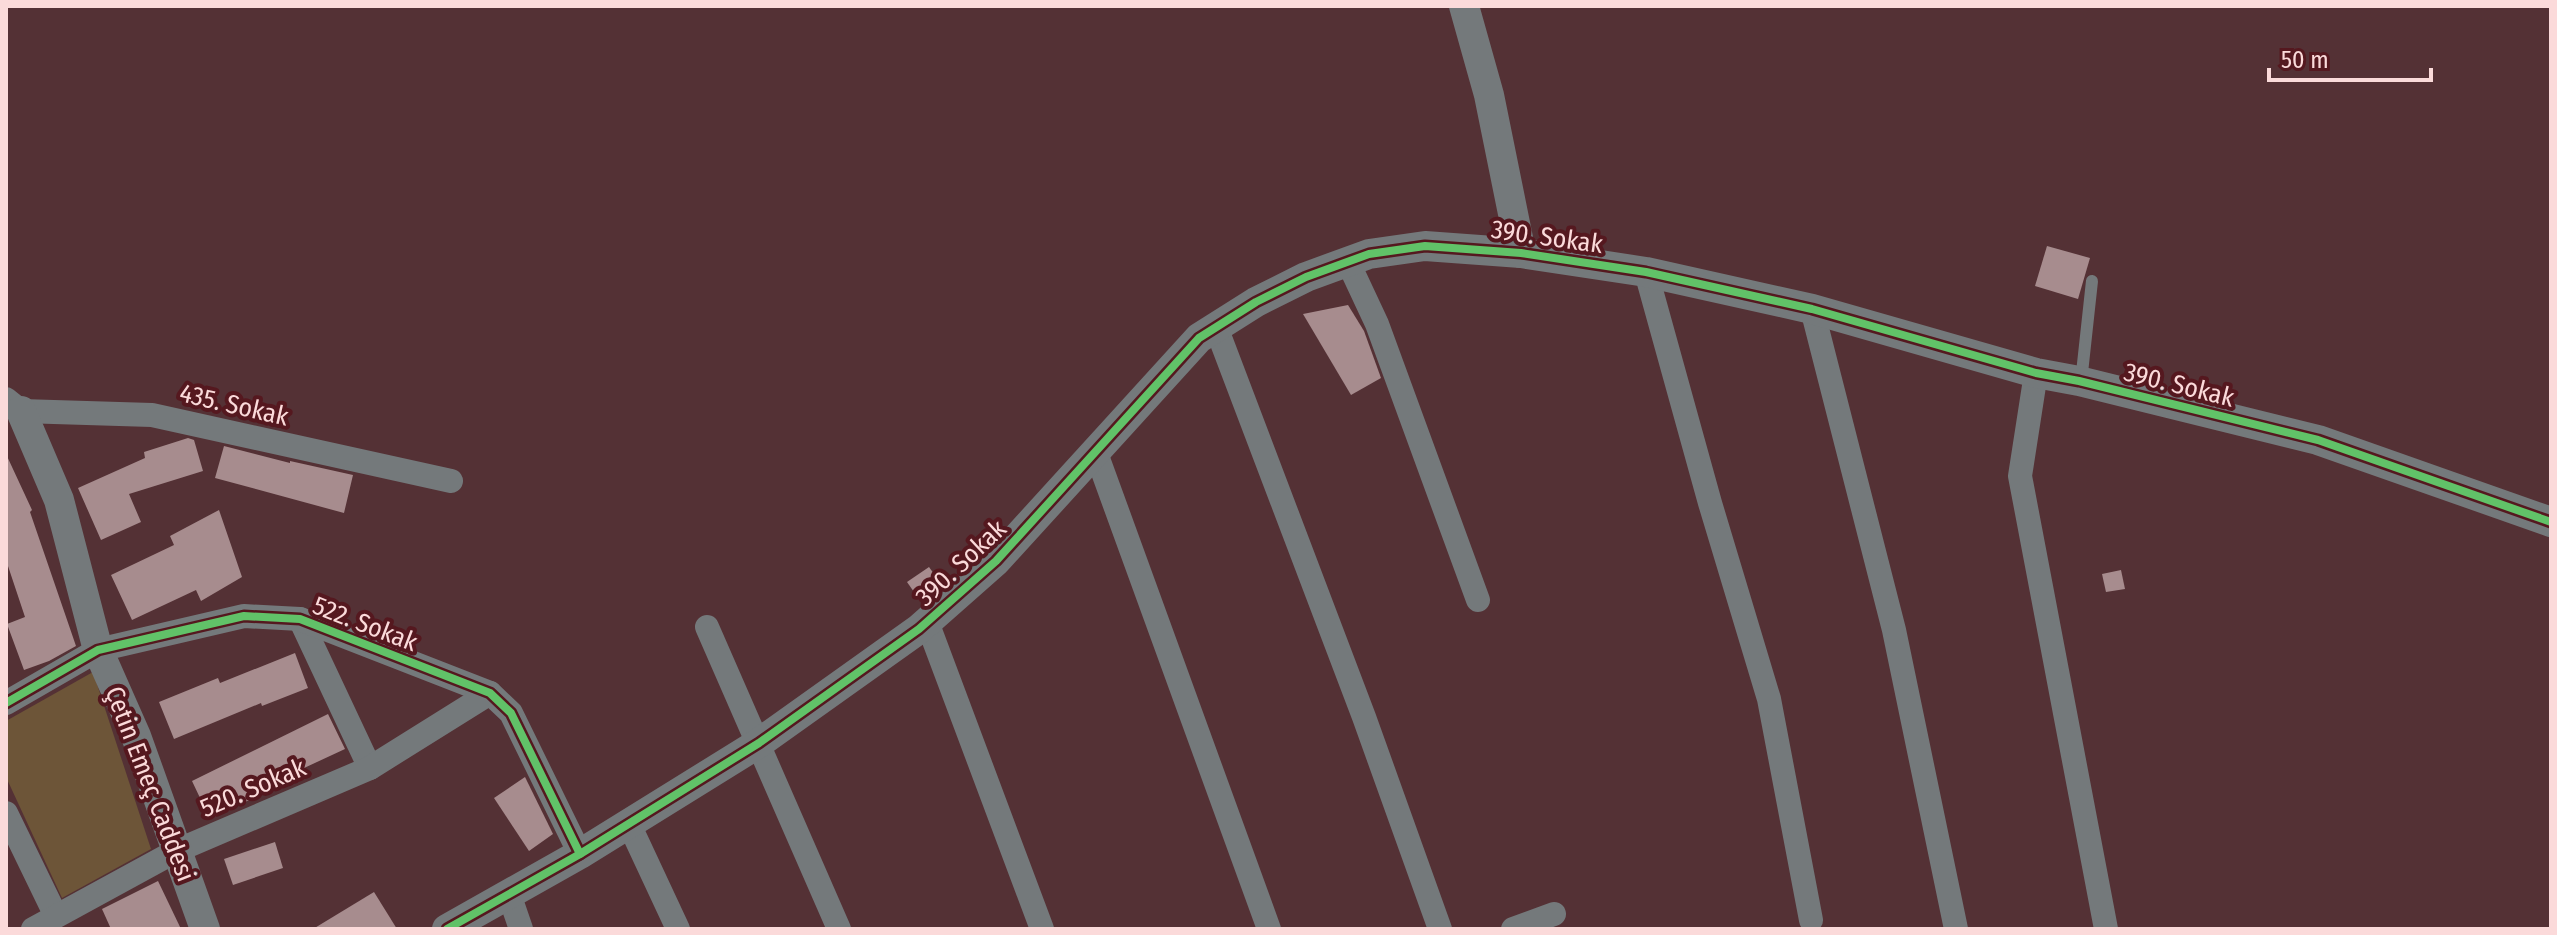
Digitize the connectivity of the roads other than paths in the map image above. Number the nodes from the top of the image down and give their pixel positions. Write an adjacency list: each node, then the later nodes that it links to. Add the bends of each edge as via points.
1 (1464, 6): 2 (street, via 1489,95)
2 (1521, 253): 3 (street, 390. Sokak, via 1425,246); 4 (street, 390. Sokak)
3 (1348, 262): 7 (street, 390. Sokak, via 1306,277); 14 (street, via 1377,324)
4 (1646, 272): 6 (street, 390. Sokak); 30 (street, via 1769,699)
5 (2092, 281): 9 (lane)
6 (1812, 309): 8 (street, 390. Sokak); 41 (street, via 1894,630)
7 (1216, 327): 11 (street, 390. Sokak, via 1199,338); 39 (street)
8 (2036, 373): 9 (street, 390. Sokak); 42 (street, via 2020,476)
9 (2081, 382): 13 (street, 390. Sokak, via 2318,440)
10 (14, 405): 12 (street, 435. Sokak, via 152,415); 18 (street, Çetin Emeç Caddesi, via 59,500)
11 (1096, 453): 16 (street, 390. Sokak, via 996,561); 38 (street)
12 (451, 481)
13 (2551, 522)
14 (1478, 600)
15 (300, 619): 18 (street, 522. Sokak, via 244,616); 19 (street, 522. Sokak); 22 (street)
16 (927, 622): 21 (street, 390. Sokak); 37 (street)
17 (707, 627): 21 (street)
18 (98, 650): 20 (street, 522. Sokak); 25 (street, Çetin Emeç Caddesi, via 136,736)
19 (490, 693): 22 (street, 520. Sokak); 26 (street, 522. Sokak, via 511,713)
20 (6, 703)
21 (759, 743): 24 (street, 390. Sokak); 36 (street)
22 (370, 768): 25 (street, 520. Sokak)
23 (6, 813): 29 (street)
24 (629, 824): 26 (street, 390. Sokak); 35 (street)
25 (176, 851): 29 (street, 520. Sokak); 32 (street, Çetin Emeç Caddesi)
26 (580, 854): 27 (street, 390. Sokak)
27 (509, 894): 33 (street, 390. Sokak); 34 (street)
28 (1554, 914): 40 (street)
29 (56, 916): 31 (street, 520. Sokak)
30 (1811, 920)
31 (33, 929)
32 (205, 929)
33 (447, 929)
34 (521, 929)
35 (678, 929)
36 (839, 929)
37 (1042, 929)
38 (1269, 929)
39 (1440, 929)
40 (1513, 929)
41 (1956, 929)
42 (2106, 929)

